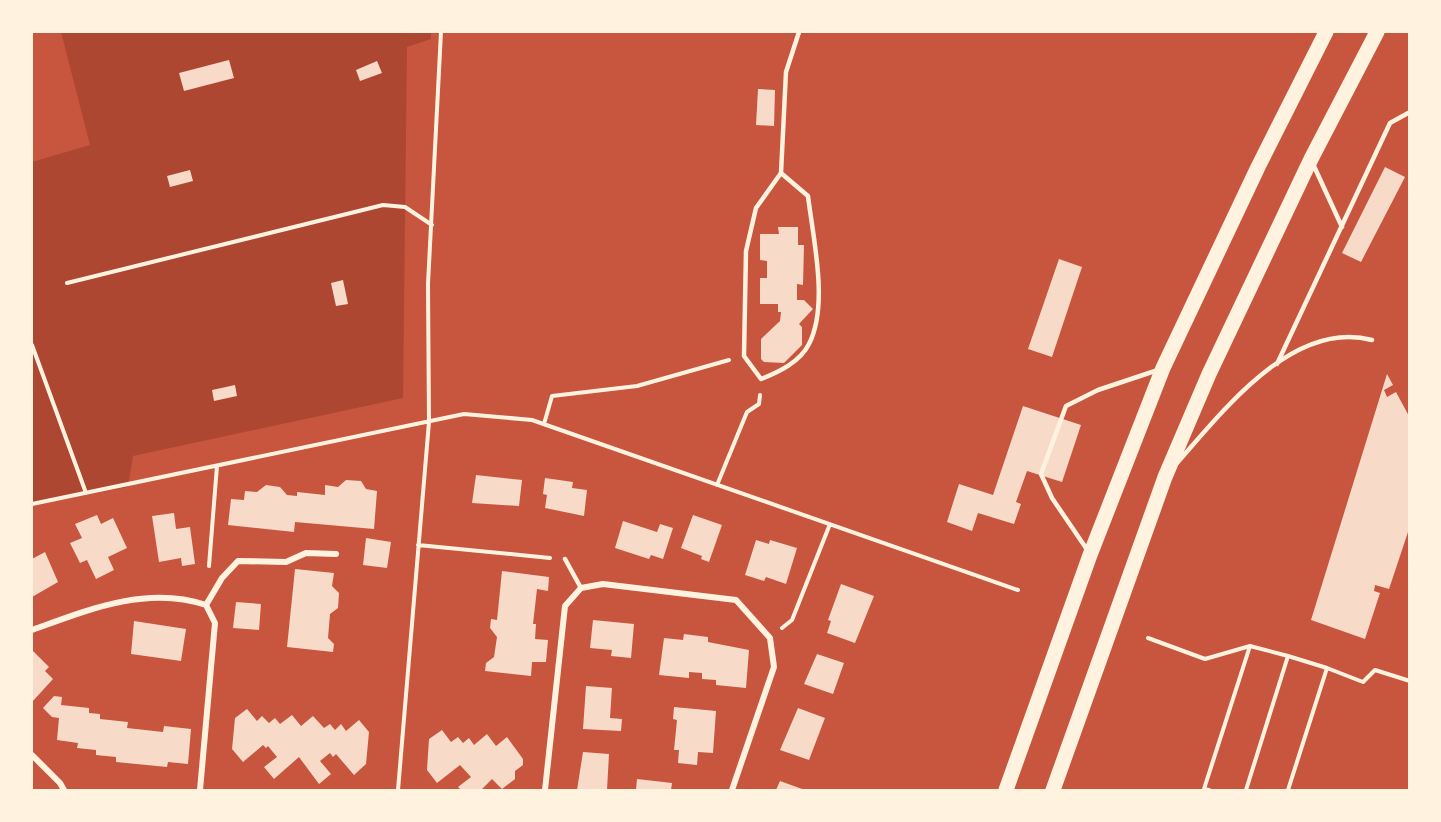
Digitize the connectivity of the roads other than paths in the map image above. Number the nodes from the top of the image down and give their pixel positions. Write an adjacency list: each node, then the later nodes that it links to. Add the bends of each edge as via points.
1 (799, 32): 6 (lane, via 786,72)
2 (1326, 32): 10 (main road)
3 (1377, 32): 5 (main road)
4 (1410, 112): 7 (lane, via 1390,123)
5 (1311, 159): 7 (lane); 11 (main road)
6 (781, 174): 6 (lane, via 808,196 819,281 816,324 809,345 785,369 761,379 744,356 746,251 756,208)
7 (1342, 227): 9 (lane)
8 (1372, 340): 9 (lane, via 1352,335 1304,347)
9 (1277, 364): 11 (lane, via 1253,380)
10 (1163, 368): 13 (main road); 13 (lane, via 1098,390 1066,406 1041,474 1052,498)
11 (1165, 477): 24 (main road)
12 (336, 554): 16 (street, via 306,553 286,562 238,561)
13 (1090, 555): 23 (main road)
14 (565, 559): 15 (lane)
15 (581, 588): 21 (street, via 564,606); 22 (street, via 603,584 736,600 770,638 774,667)
16 (206, 605): 17 (street, via 188,599 127,601 95,607); 20 (street, via 215,623)
17 (32, 630)
18 (32, 755): 19 (street)
19 (64, 790)
20 (201, 790)
21 (545, 790)
22 (732, 790)
23 (1006, 790)
24 (1053, 790)

